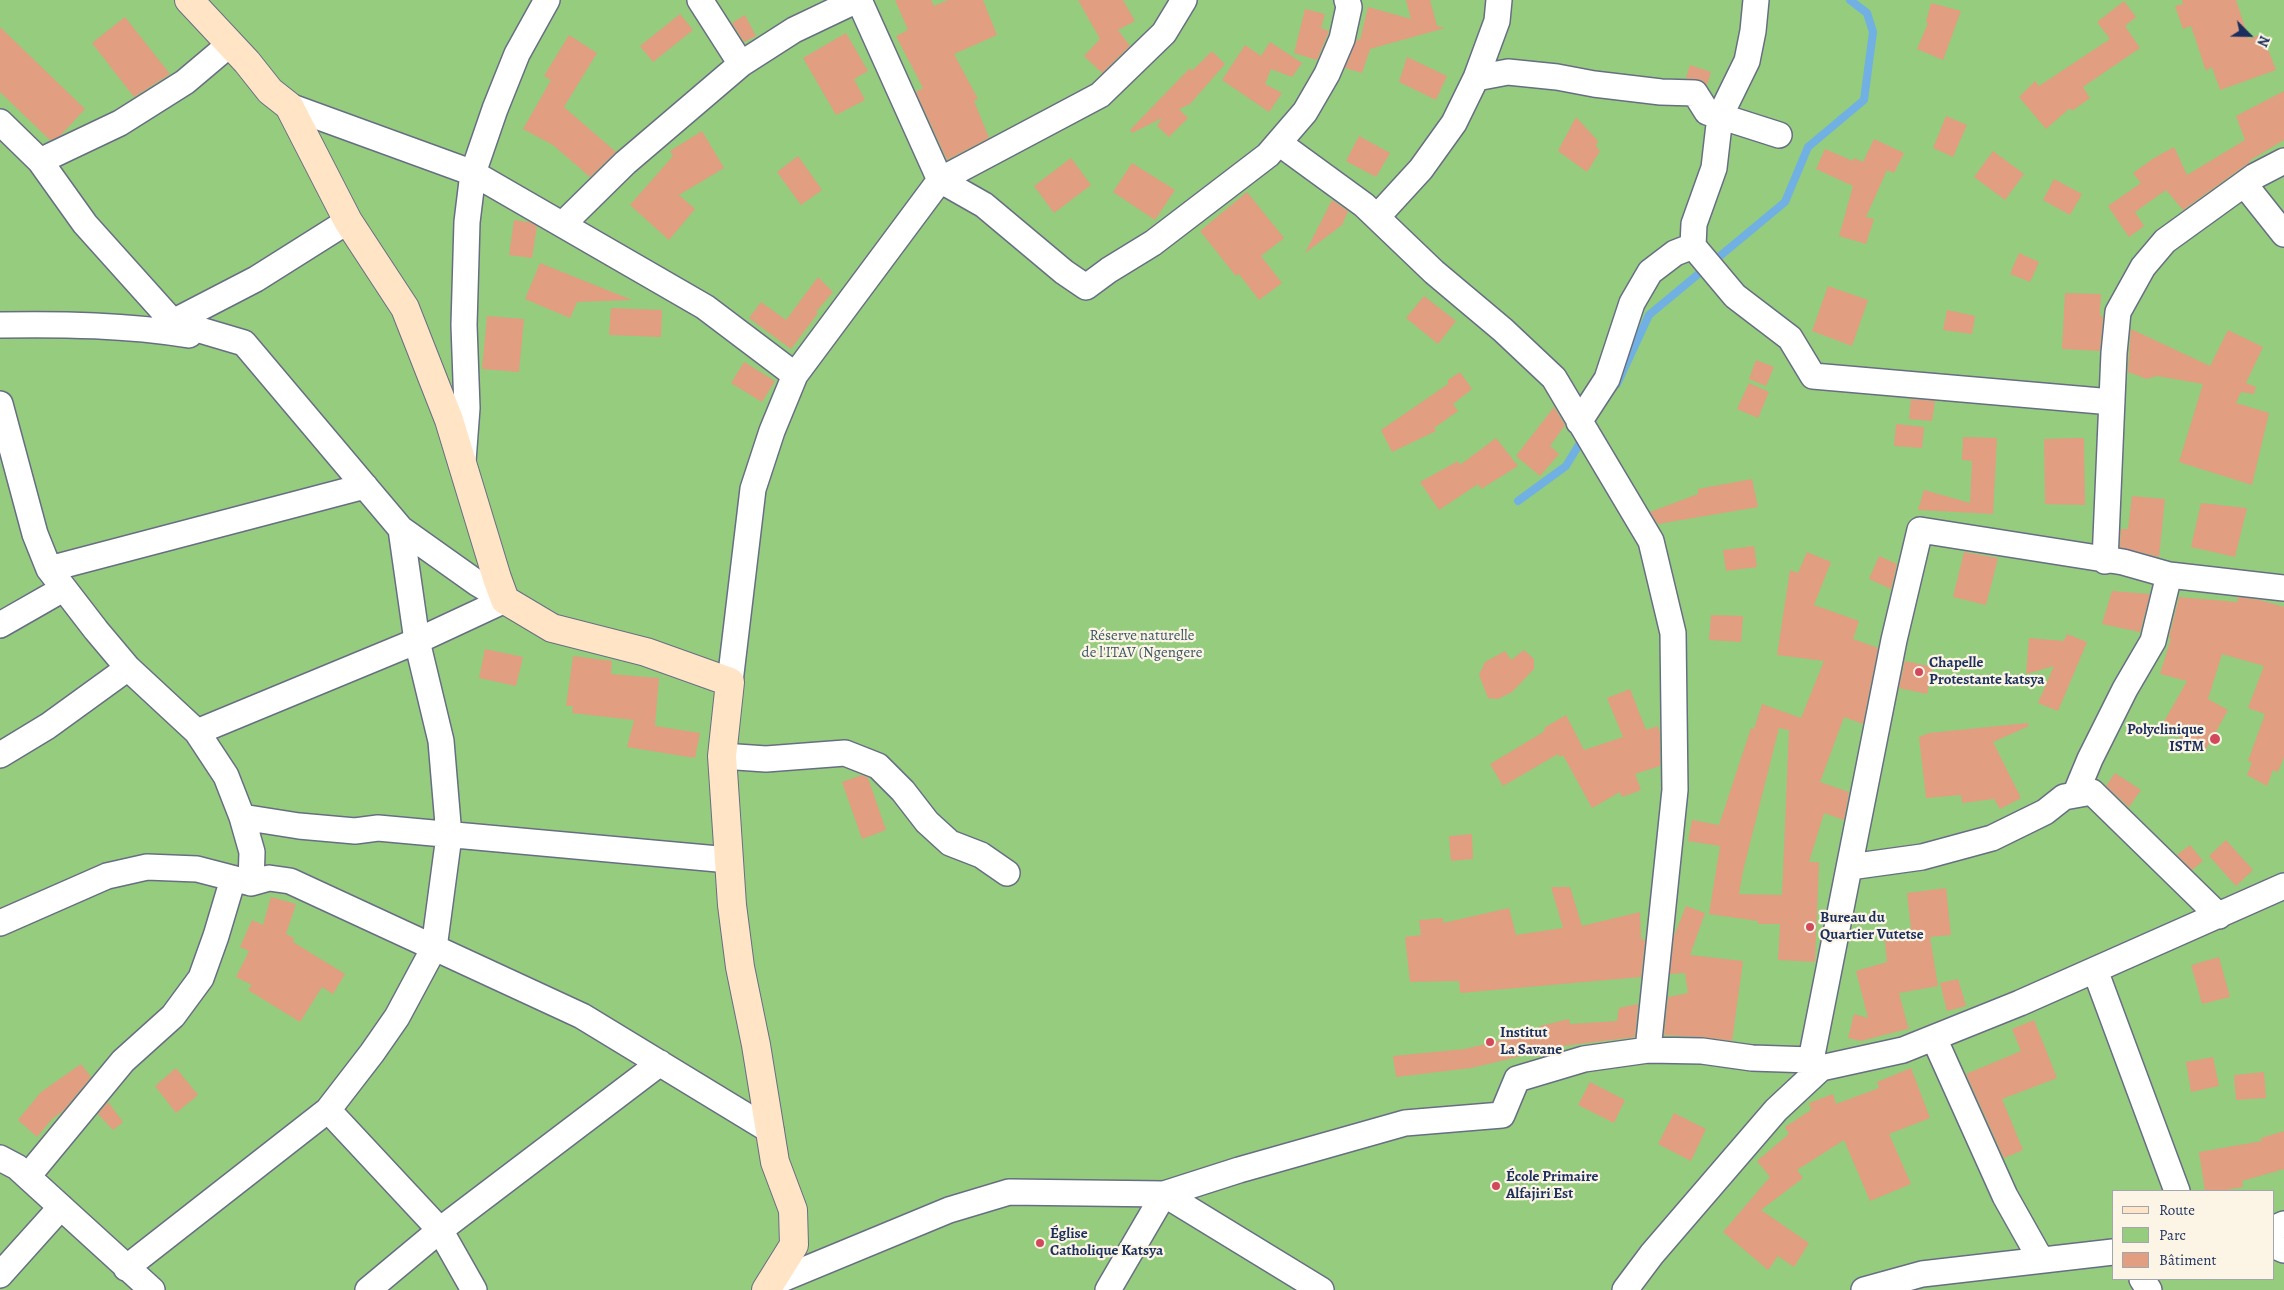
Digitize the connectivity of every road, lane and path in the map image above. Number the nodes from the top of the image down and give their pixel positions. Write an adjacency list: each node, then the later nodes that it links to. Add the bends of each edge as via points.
1 (189, 0): 9 (street)
2 (547, 0): 19 (street, via 517,54)
3 (700, 0): 10 (street)
4 (858, 0): 10 (street, via 794,30); 20 (street)
5 (1184, 0): 20 (street, via 1164,34 1100,95)
6 (1498, 0): 11 (street, via 1496,21)
7 (1756, 0): 13 (street, via 1754,31 1747,61)
8 (1350, 2): 16 (street, via 1342,40 1327,74 1305,112)
9 (230, 44): 12 (street, via 270,91); 17 (street, via 185,82 120,123)
10 (741, 64): 24 (street, via 625,163)
11 (1476, 78): 13 (street, via 1508,72 1681,94 1695,93 1707,112); 22 (street, via 1454,123 1421,169)
12 (289, 106): 19 (street); 23 (street)
13 (1720, 116): 15 (street); 26 (street, via 1714,168 1694,224)
14 (0, 122): 17 (street)
15 (1779, 135)
16 (1279, 143): 20 (street, via 1268,155 1153,243 1086,287 984,205); 22 (street, via 1364,205)
17 (40, 161): 27 (street, via 85,224)
18 (2284, 161): 21 (street)
19 (473, 173): 24 (street); 34 (street, via 467,222 464,326 467,408)
20 (940, 180): 30 (street)
21 (2245, 185): 25 (street); 31 (street, via 2165,241 2143,267 2118,312)
22 (1376, 218): 33 (street, via 1554,378)
23 (348, 221): 27 (street, via 256,279); 34 (street, via 405,308)
24 (563, 224): 30 (street, via 705,307)
25 (2284, 234)
26 (1693, 246): 31 (street, via 1735,296 1790,338 1813,376); 33 (street, via 1675,253 1650,272 1632,303 1607,379)
27 (172, 322): 29 (street)
28 (0, 325): 29 (street, via 139,327)
29 (244, 343): 35 (street)
30 (796, 374): 46 (street, via 772,431 753,489)
31 (2112, 402): 37 (street)
32 (0, 404): 38 (street, via 34,534)
33 (1579, 422): 63 (street, via 1651,541 1673,633 1675,790)
34 (463, 463): 42 (street)
35 (365, 486): 36 (street); 38 (street)
36 (401, 529): 42 (street); 44 (street)
37 (2105, 561): 39 (street, via 2123,562); 54 (street, via 1920,530 1894,640)
38 (49, 569): 41 (street)
39 (2169, 575): 40 (street); 50 (street, via 2153,641 2098,741)
40 (2284, 588)
41 (63, 589): 43 (street); 45 (street)
42 (505, 600): 44 (street); 46 (street, via 552,628 646,652)
43 (0, 625)
44 (416, 640): 47 (street); 52 (street, via 441,741)
45 (128, 668): 47 (street); 48 (street, via 48,726)
46 (730, 682): 49 (street)
47 (197, 732): 51 (street, via 226,776)
48 (0, 755)
49 (722, 756): 53 (street); 55 (street, via 766,759 845,753 878,766 903,791 926,822 950,843 981,855)
50 (2075, 795): 54 (street, via 2064,797 2045,812 1992,838 1922,857); 58 (street, via 2092,792)
51 (242, 816): 52 (street, via 299,826 355,831 378,828); 56 (street, via 252,852)
52 (449, 836): 53 (street); 60 (street)
53 (729, 860): 67 (street, via 740,967)
54 (1850, 867): 65 (street)
55 (1007, 873)
56 (242, 881): 59 (street, via 197,869 146,867 107,876); 60 (street, via 269,878 290,881); 69 (street, via 216,936 201,978 173,1016 123,1061)
57 (2284, 886): 58 (street)
58 (2219, 916): 61 (street)
59 (0, 923)
60 (434, 948): 64 (street, via 582,1016); 66 (street, via 397,1017)
61 (2095, 970): 62 (street); 70 (street)
62 (1934, 1038): 65 (street, via 1903,1050); 75 (street, via 2005,1196)
63 (1648, 1050): 65 (street, via 1702,1051); 71 (street, via 1584,1059 1517,1079 1502,1115 1405,1123)
64 (660, 1063): 67 (street); 73 (street)
65 (1816, 1064): 84 (street)
66 (328, 1110): 73 (street); 76 (street)
67 (771, 1131): 78 (street, via 775,1162 793,1210 794,1244)
68 (0, 1158): 69 (street)
69 (28, 1176): 72 (street)
70 (2177, 1190)
71 (1164, 1194): 78 (street, via 1009,1192 949,1210); 82 (street); 83 (street)
72 (61, 1207): 76 (street); 77 (street)
73 (440, 1230): 80 (street); 81 (street)
74 (2112, 1252): 75 (street)
75 (2041, 1260): 85 (street, via 1922,1274)
76 (126, 1268): 79 (street)
77 (0, 1275)
78 (768, 1287)
79 (152, 1290)
80 (368, 1290)
81 (474, 1290)
82 (1108, 1290)
83 (1321, 1290)
84 (1624, 1290)
85 (1864, 1290)

